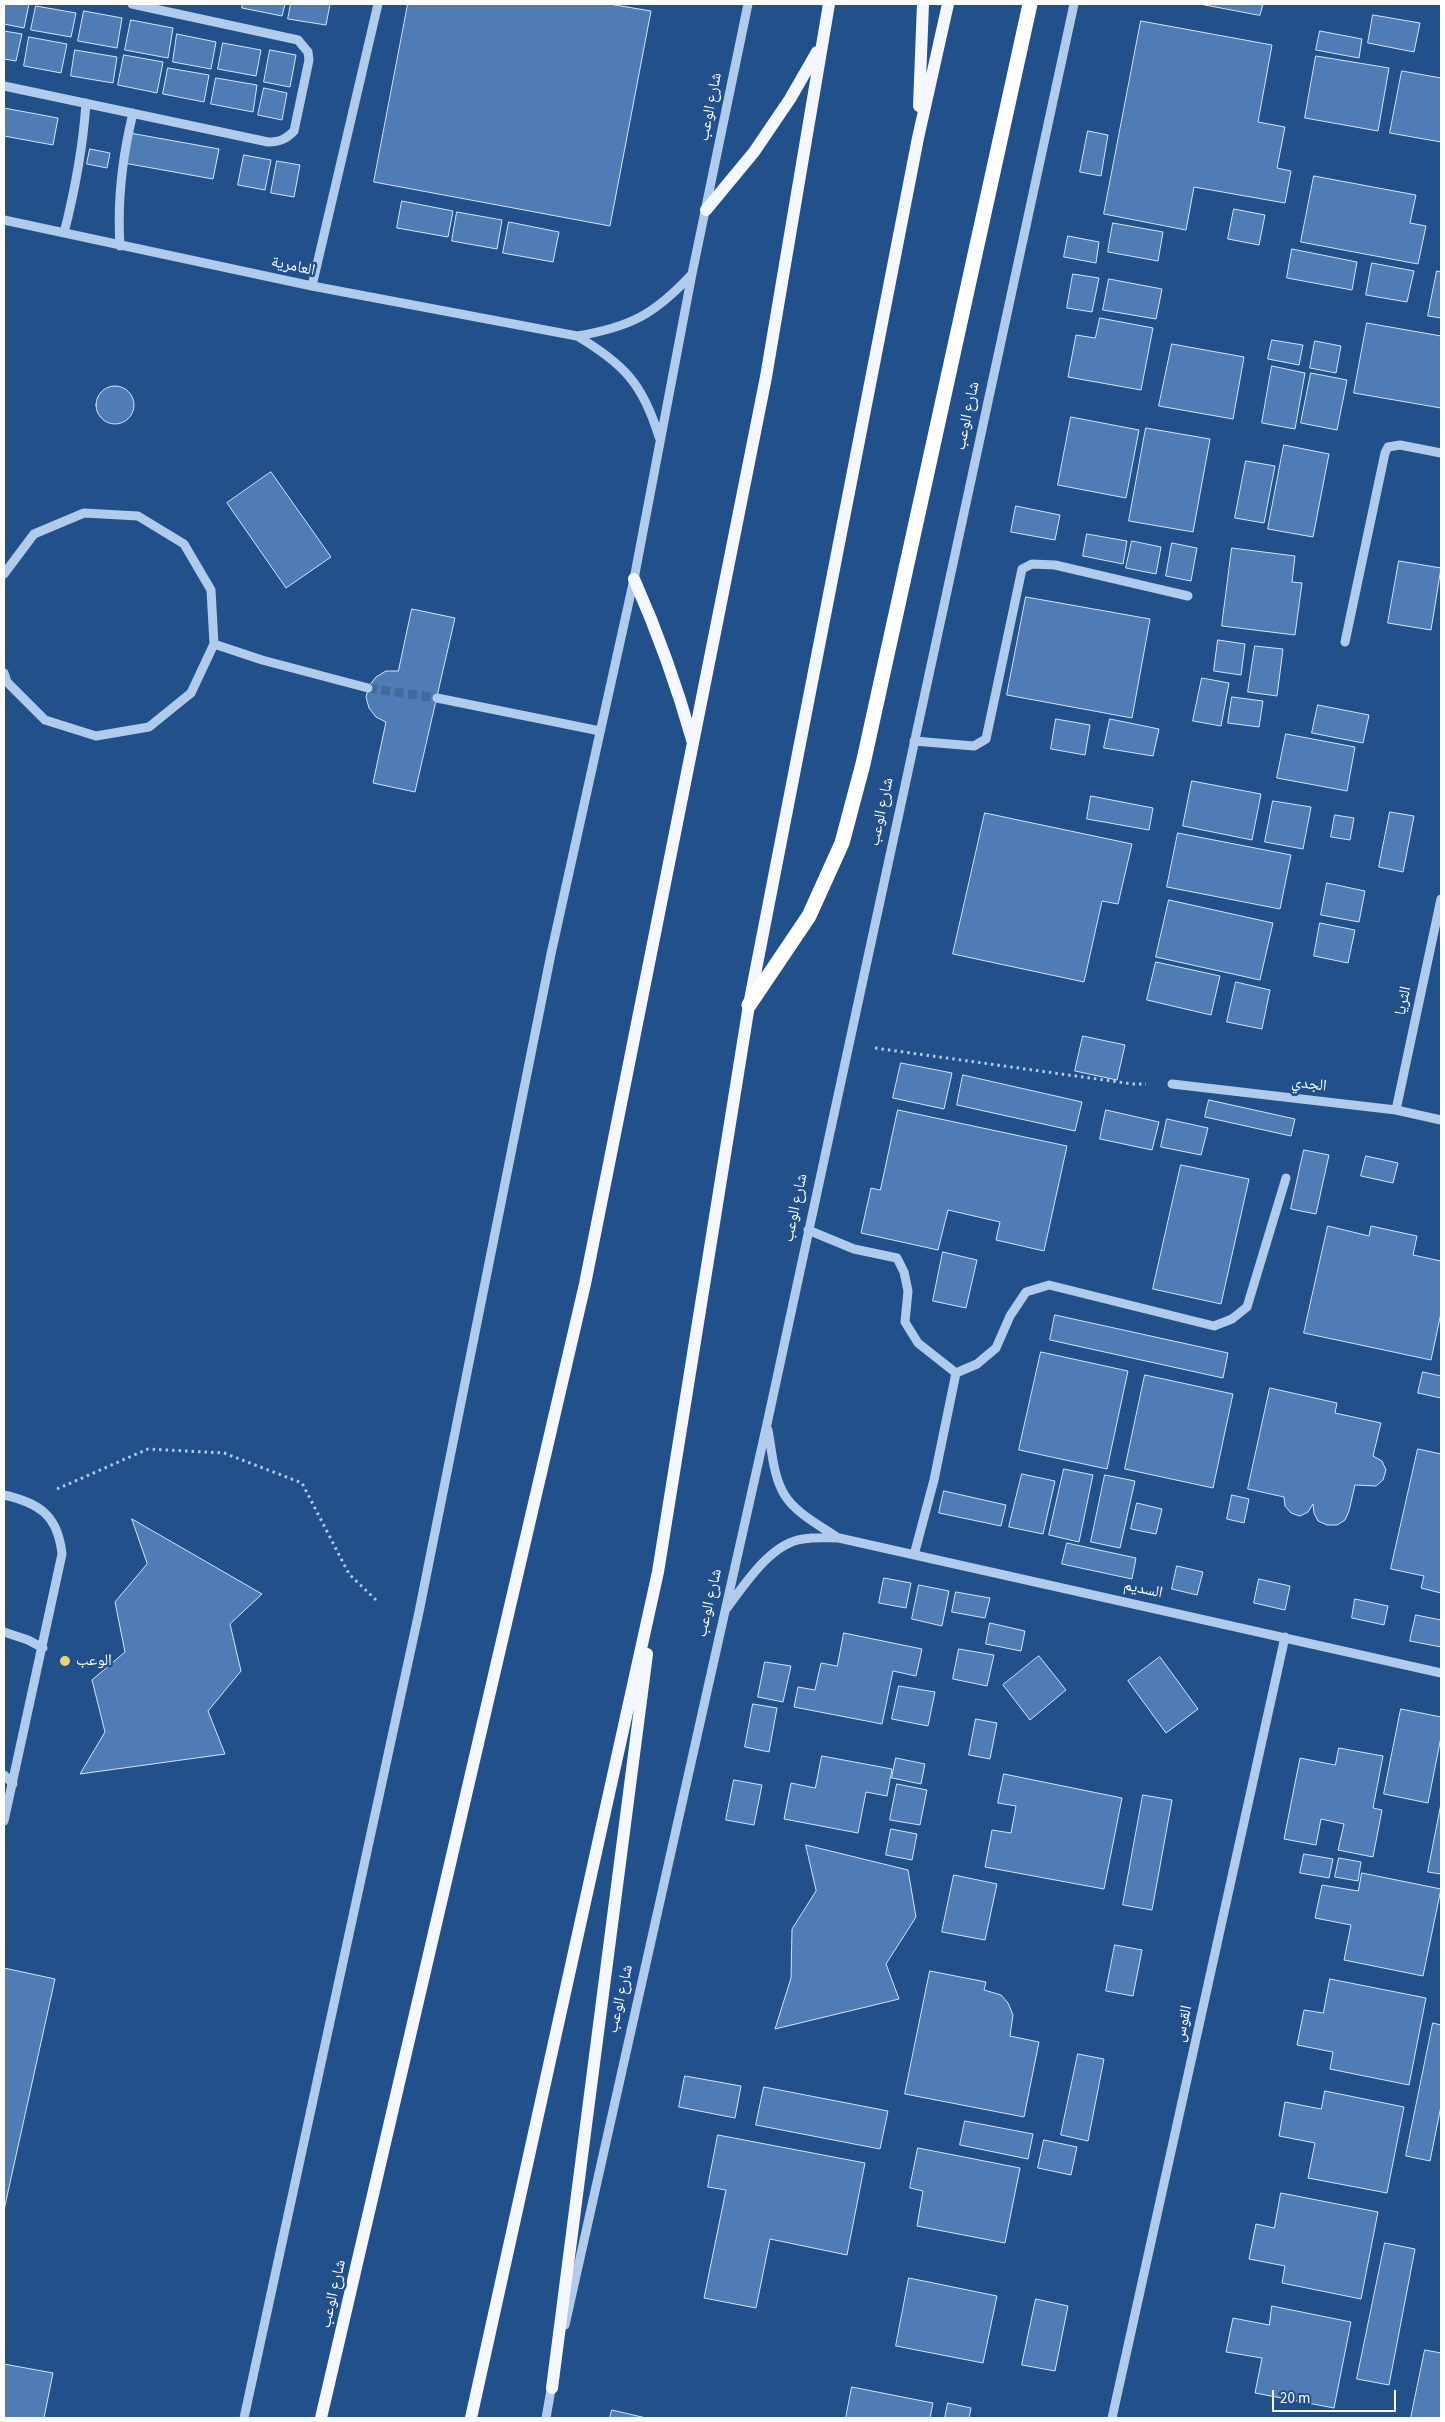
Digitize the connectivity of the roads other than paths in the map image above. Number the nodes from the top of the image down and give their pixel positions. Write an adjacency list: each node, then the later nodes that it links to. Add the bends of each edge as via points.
1 (132, 4): 12 (street, via 298,40 308,52 309,60 294,131 278,142)
2 (378, 4): 19 (street)
3 (748, 4): 14 (street, شارع الوعب)
4 (829, 4): 9 (main road, شارع الوعب)
5 (923, 4): 13 (main road)
6 (948, 4): 13 (main road)
7 (1030, 4): 35 (highway, via 865,754 842,843 809,916)
8 (1075, 5): 32 (street, شارع الوعب)
9 (822, 43): 14 (main road, via 754,152); 33 (main road, شارع الوعب, via 766,377)
10 (4, 86): 11 (street)
11 (86, 103): 12 (street); 16 (street, via 76,182)
12 (133, 113): 17 (street, via 119,191)
13 (918, 138): 35 (main road)
14 (706, 210): 18 (street, شارع الوعب)
15 (4, 220): 16 (street, العامرية)
16 (64, 233): 17 (street, العامرية)
17 (120, 246): 19 (street, العامرية)
18 (692, 274): 20 (street, العامرية, via 669,299 642,318 610,330); 21 (street, شارع الوعب)
19 (312, 286): 20 (street, العامرية)
20 (578, 336): 21 (street, العامرية, via 607,354 632,378 650,407)
21 (660, 440): 24 (street, شارع الوعب)
22 (1441, 453): 26 (street, via 1400,445 1388,447)
23 (4, 574): 27 (street, via 34,534 84,513 138,516 184,544 211,590)
24 (634, 579): 31 (street, شارع الوعب); 33 (main road, via 658,633)
25 (1188, 596): 32 (street, via 1055,565 1032,564 1022,569 986,739 974,746)
26 (1346, 642)
27 (214, 644): 28 (street, via 191,693 149,727 96,736 45,720 7,682); 29 (street)
28 (4, 673)
29 (368, 688)
30 (436, 698): 31 (street)
31 (600, 731): 56 (street, شارع الوعب, via 549,964 419,1612)
32 (914, 741): 40 (street, شارع الوعب)
33 (694, 746): 57 (main road, شارع الوعب, via 584,1284)
34 (1441, 899): 37 (street, الثريا)
35 (749, 1005): 46 (main road)
36 (1172, 1084): 37 (street, الجدي)
37 (1396, 1110): 38 (street, الجدي)
38 (1441, 1120)
39 (1286, 1178): 41 (street, via 1247,1307 1232,1319 1214,1326 1049,1285 1026,1292 1010,1316 996,1348 976,1364)
40 (808, 1230): 41 (street, via 854,1248 896,1258 904,1272 908,1291 905,1322 918,1343); 42 (street, شارع الوعب)
41 (956, 1373): 45 (street, via 934,1480)
42 (767, 1424): 44 (street, السديم, via 776,1475 784,1496); 47 (street, شارع الوعب)
43 (4, 1495): 50 (street, via 43,1510 54,1522 60,1538 62,1554)
44 (839, 1538): 45 (street, السديم); 47 (street, السديم, via 802,1539 774,1553 752,1574)
45 (914, 1555): 49 (street, السديم)
46 (658, 1572): 55 (main road); 58 (main road)
47 (724, 1613): 55 (street, شارع الوعب)
48 (4, 1632): 50 (street)
49 (1285, 1637): 51 (street, السديم); 60 (street, القوس)
50 (42, 1648): 53 (street)
51 (1441, 1673)
52 (4, 1775): 53 (street)
53 (13, 1784): 54 (street)
54 (4, 1821)
55 (552, 2388): 59 (street, شارع الوعب)
56 (244, 2418)
57 (321, 2418)
58 (471, 2418)
59 (546, 2418)
60 (1112, 2418)

